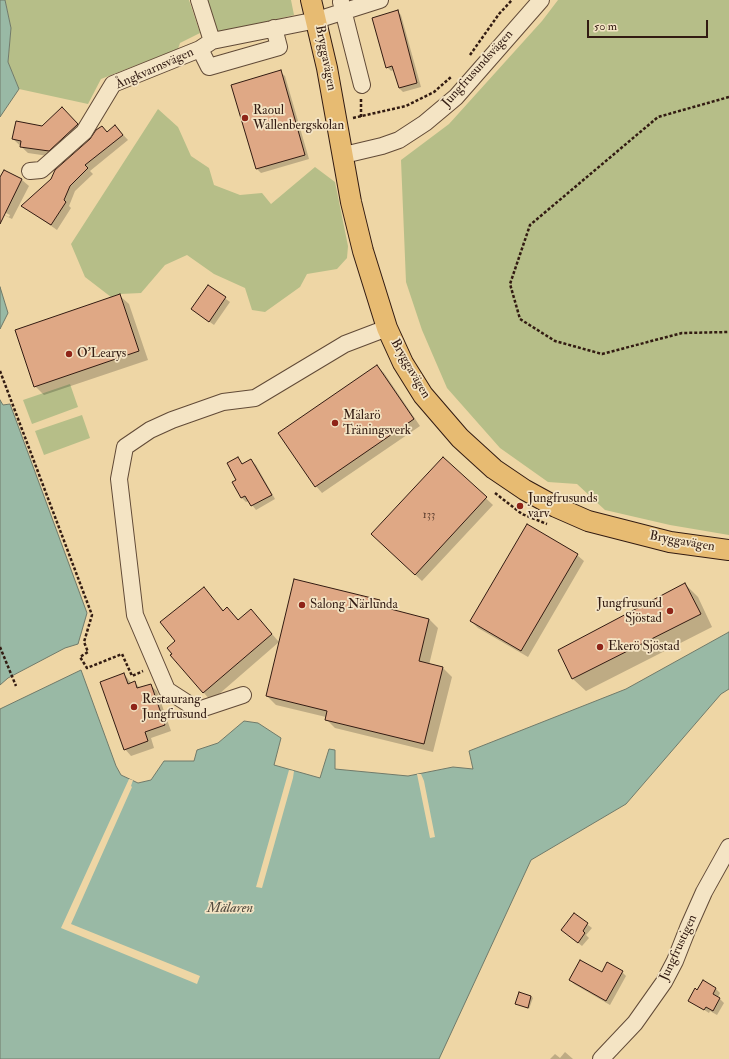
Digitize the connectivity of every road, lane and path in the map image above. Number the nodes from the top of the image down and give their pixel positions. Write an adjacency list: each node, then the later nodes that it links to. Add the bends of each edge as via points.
1 (199, 0): 9 (street, Ångkvarnsvägen)
2 (311, 0): 7 (main road, Bryggavägen)
3 (380, 0): 6 (street, Ångkvarnsvägen)
4 (512, 0): 10 (path)
5 (541, 0): 15 (street, Jungfrusundsvägen, via 456,96 425,123 399,140)
6 (342, 5): 7 (street, Ångkvarnsvägen); 12 (street)
7 (317, 20): 8 (street, Ångkvarnsvägen); 15 (main road, Bryggavägen)
8 (274, 28): 9 (street, Ångkvarnsvägen); 9 (street, Ångkvarnsvägen, via 279,47 209,67)
9 (206, 45): 16 (street, Ångkvarnsvägen, via 113,84 84,132 41,170)
10 (468, 57)
11 (454, 74): 14 (path, via 434,92 406,106)
12 (362, 85)
13 (729, 97): 18 (path, via 658,117 530,225 510,284 520,319 555,341 602,354 682,333)
14 (361, 117)
15 (344, 155): 17 (main road, Bryggavägen, via 351,202 363,251)
16 (30, 171)
17 (387, 328): 22 (main road, Bryggavägen, via 423,395 460,438 494,469 525,490 556,508 588,521 670,542); 24 (street, via 345,344 254,398 223,402 172,420 150,430 125,447 118,479 135,615)
18 (729, 332)
19 (0, 371): 24 (path, via 92,615 84,642 88,652 80,657 86,668 122,654 132,676)
20 (493, 492): 21 (path, via 522,514)
21 (554, 527)
22 (729, 550)
23 (0, 647): 25 (path)
24 (157, 666): 26 (street, via 167,690 198,710)
25 (16, 686)
26 (243, 696)
27 (729, 847): 28 (street, Jungfrustigen, via 704,892 664,982 635,1023)
28 (601, 1059)

